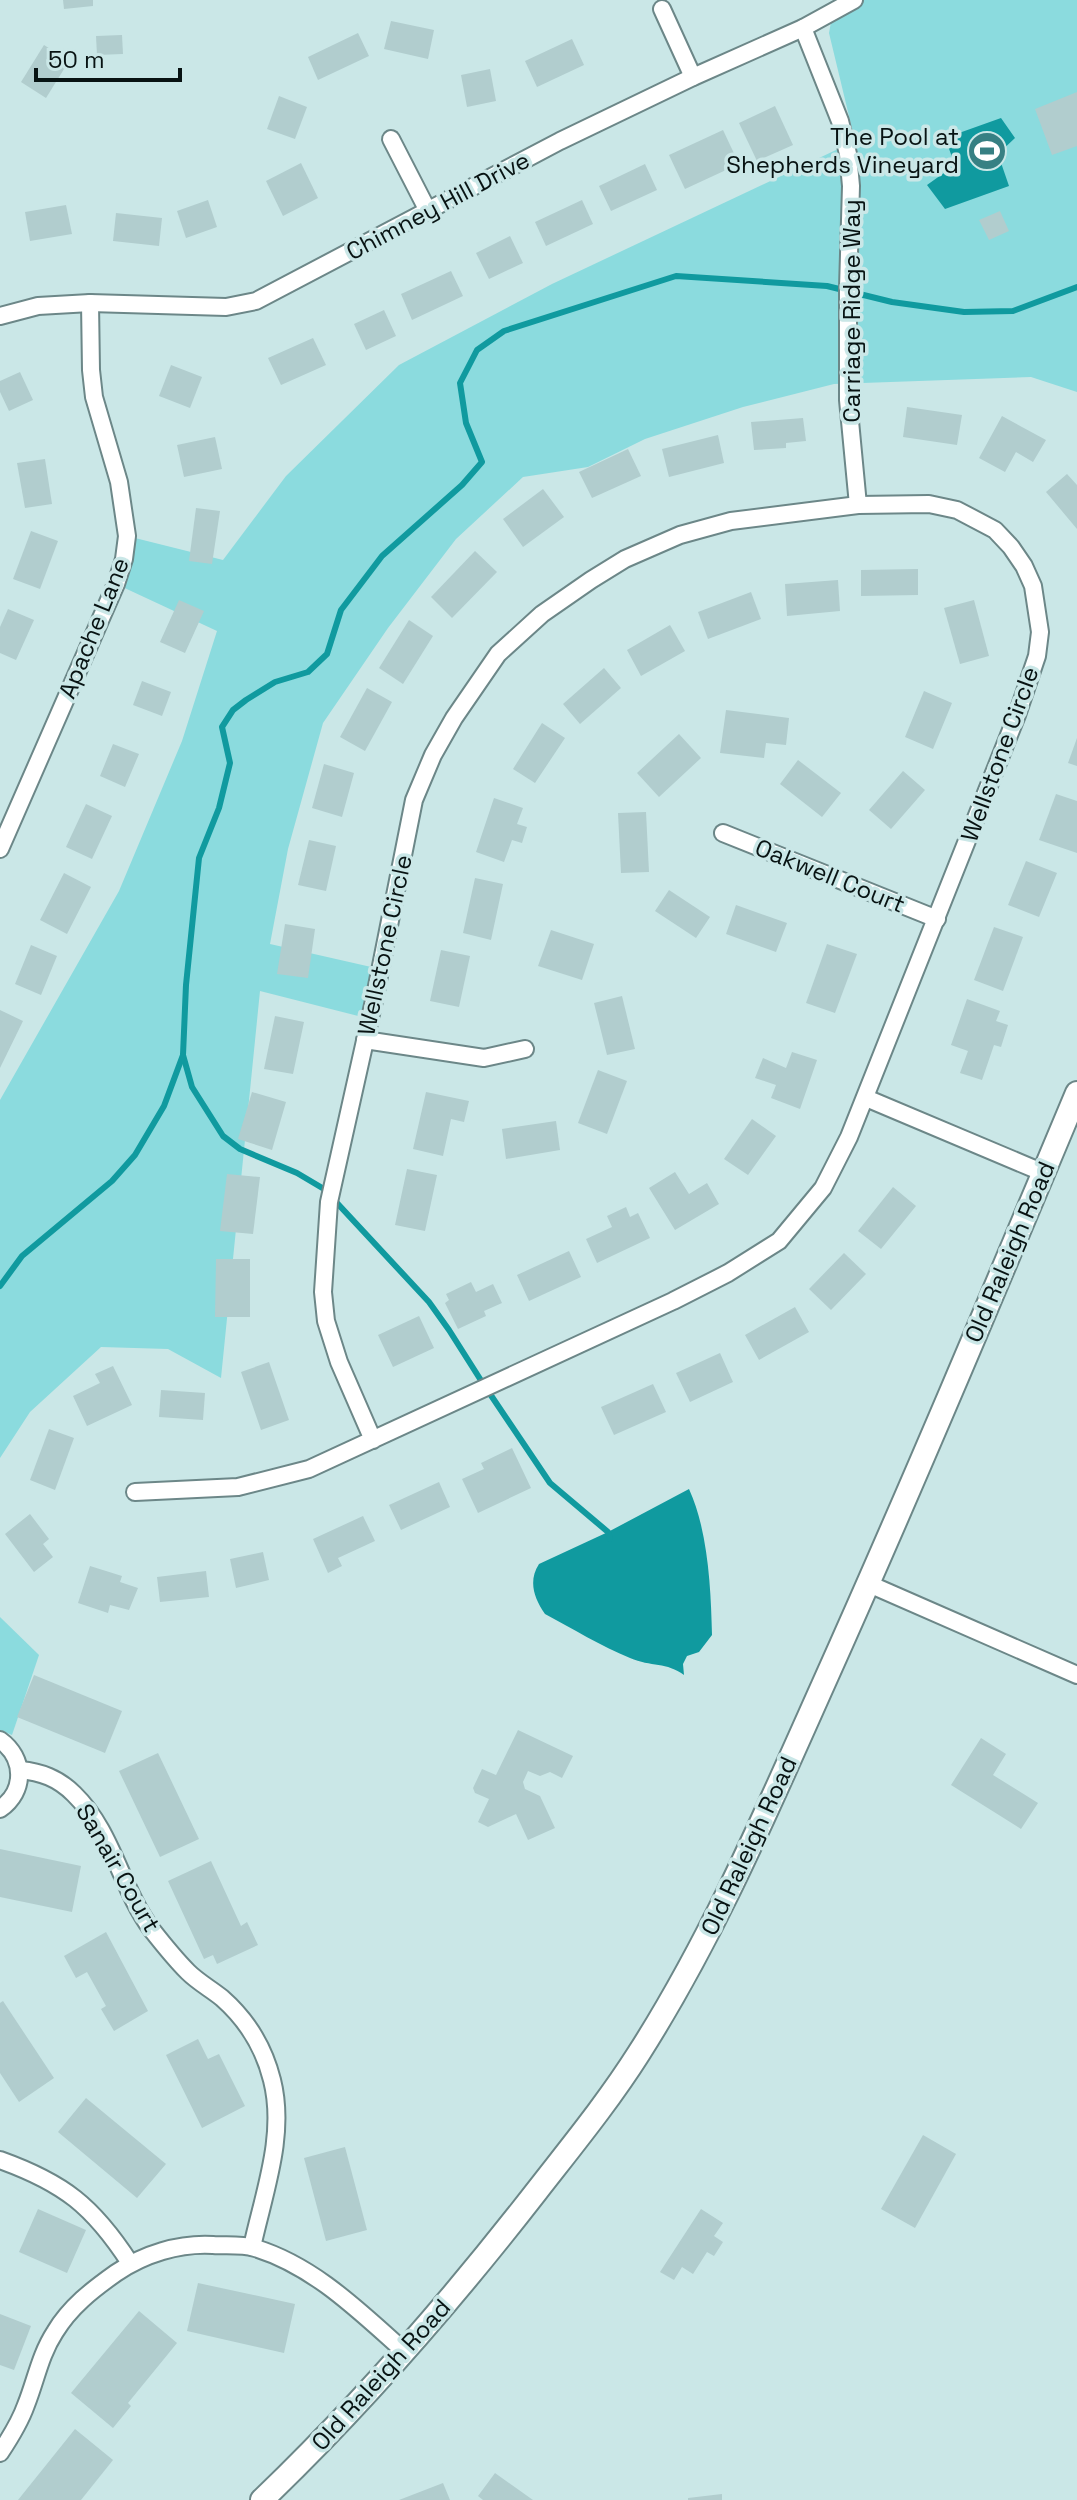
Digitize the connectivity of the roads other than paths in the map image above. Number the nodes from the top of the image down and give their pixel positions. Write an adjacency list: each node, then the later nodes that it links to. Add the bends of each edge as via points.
1 (854, 0): 3 (street, Chimney Hill Drive)
2 (662, 9): 4 (street)
3 (803, 28): 4 (street, Chimney Hill Drive); 9 (street, Carriage Ridge Way, via 848,154 848,400)
4 (693, 77): 6 (street, Chimney Hill Drive)
5 (391, 139): 6 (street)
6 (428, 211): 7 (street, Chimney Hill Drive, via 256,301 226,307)
7 (90, 303): 8 (street, Chimney Hill Drive, via 38,306); 11 (street, Apache Lane, via 94,397 119,482 127,547 116,584)
8 (0, 316)
9 (858, 505): 12 (street, Wellstone Circle, via 929,504 976,519 1011,547 1038,606 1037,656); 13 (street, Wellstone Circle, via 731,521 680,535 591,580 498,654 454,718 414,800)
10 (723, 833): 12 (street, Oakwell Court)
11 (0, 849)
12 (937, 919): 16 (street, Wellstone Circle)
13 (365, 1040): 14 (street, via 484,1058); 18 (street, Wellstone Circle, via 329,1202 323,1292 339,1362)
14 (525, 1049)
15 (1077, 1093): 17 (main road, Old Raleigh Road)
16 (866, 1098): 17 (street); 18 (street, Wellstone Circle, via 823,1188 779,1241 673,1301)
17 (1044, 1173): 20 (main road, Old Raleigh Road)
18 (373, 1440): 19 (street, Wellstone Circle, via 309,1469 238,1487)
19 (135, 1492)
20 (869, 1584): 21 (street); 28 (main road, Old Raleigh Road, via 729,1890 641,2050 497,2243)
21 (1077, 1675)
22 (0, 1740): 23 (street, via 11,1749)
23 (20, 1770): 24 (street, via 15,1795); 26 (street, Sanair Court, via 40,1772 74,1794 108,1840 151,1929 189,1973 235,2010 266,2060 276,2097 277,2134)
24 (0, 1809)
25 (0, 2160): 27 (street, via 57,2185 77,2200 109,2231)
26 (252, 2247): 27 (street, via 189,2245); 28 (street, via 304,2270 344,2297)
27 (130, 2263): 29 (street, via 76,2305 54,2333 26,2405)
28 (404, 2351): 30 (main road, Old Raleigh Road)
29 (2, 2445)
30 (262, 2500)

